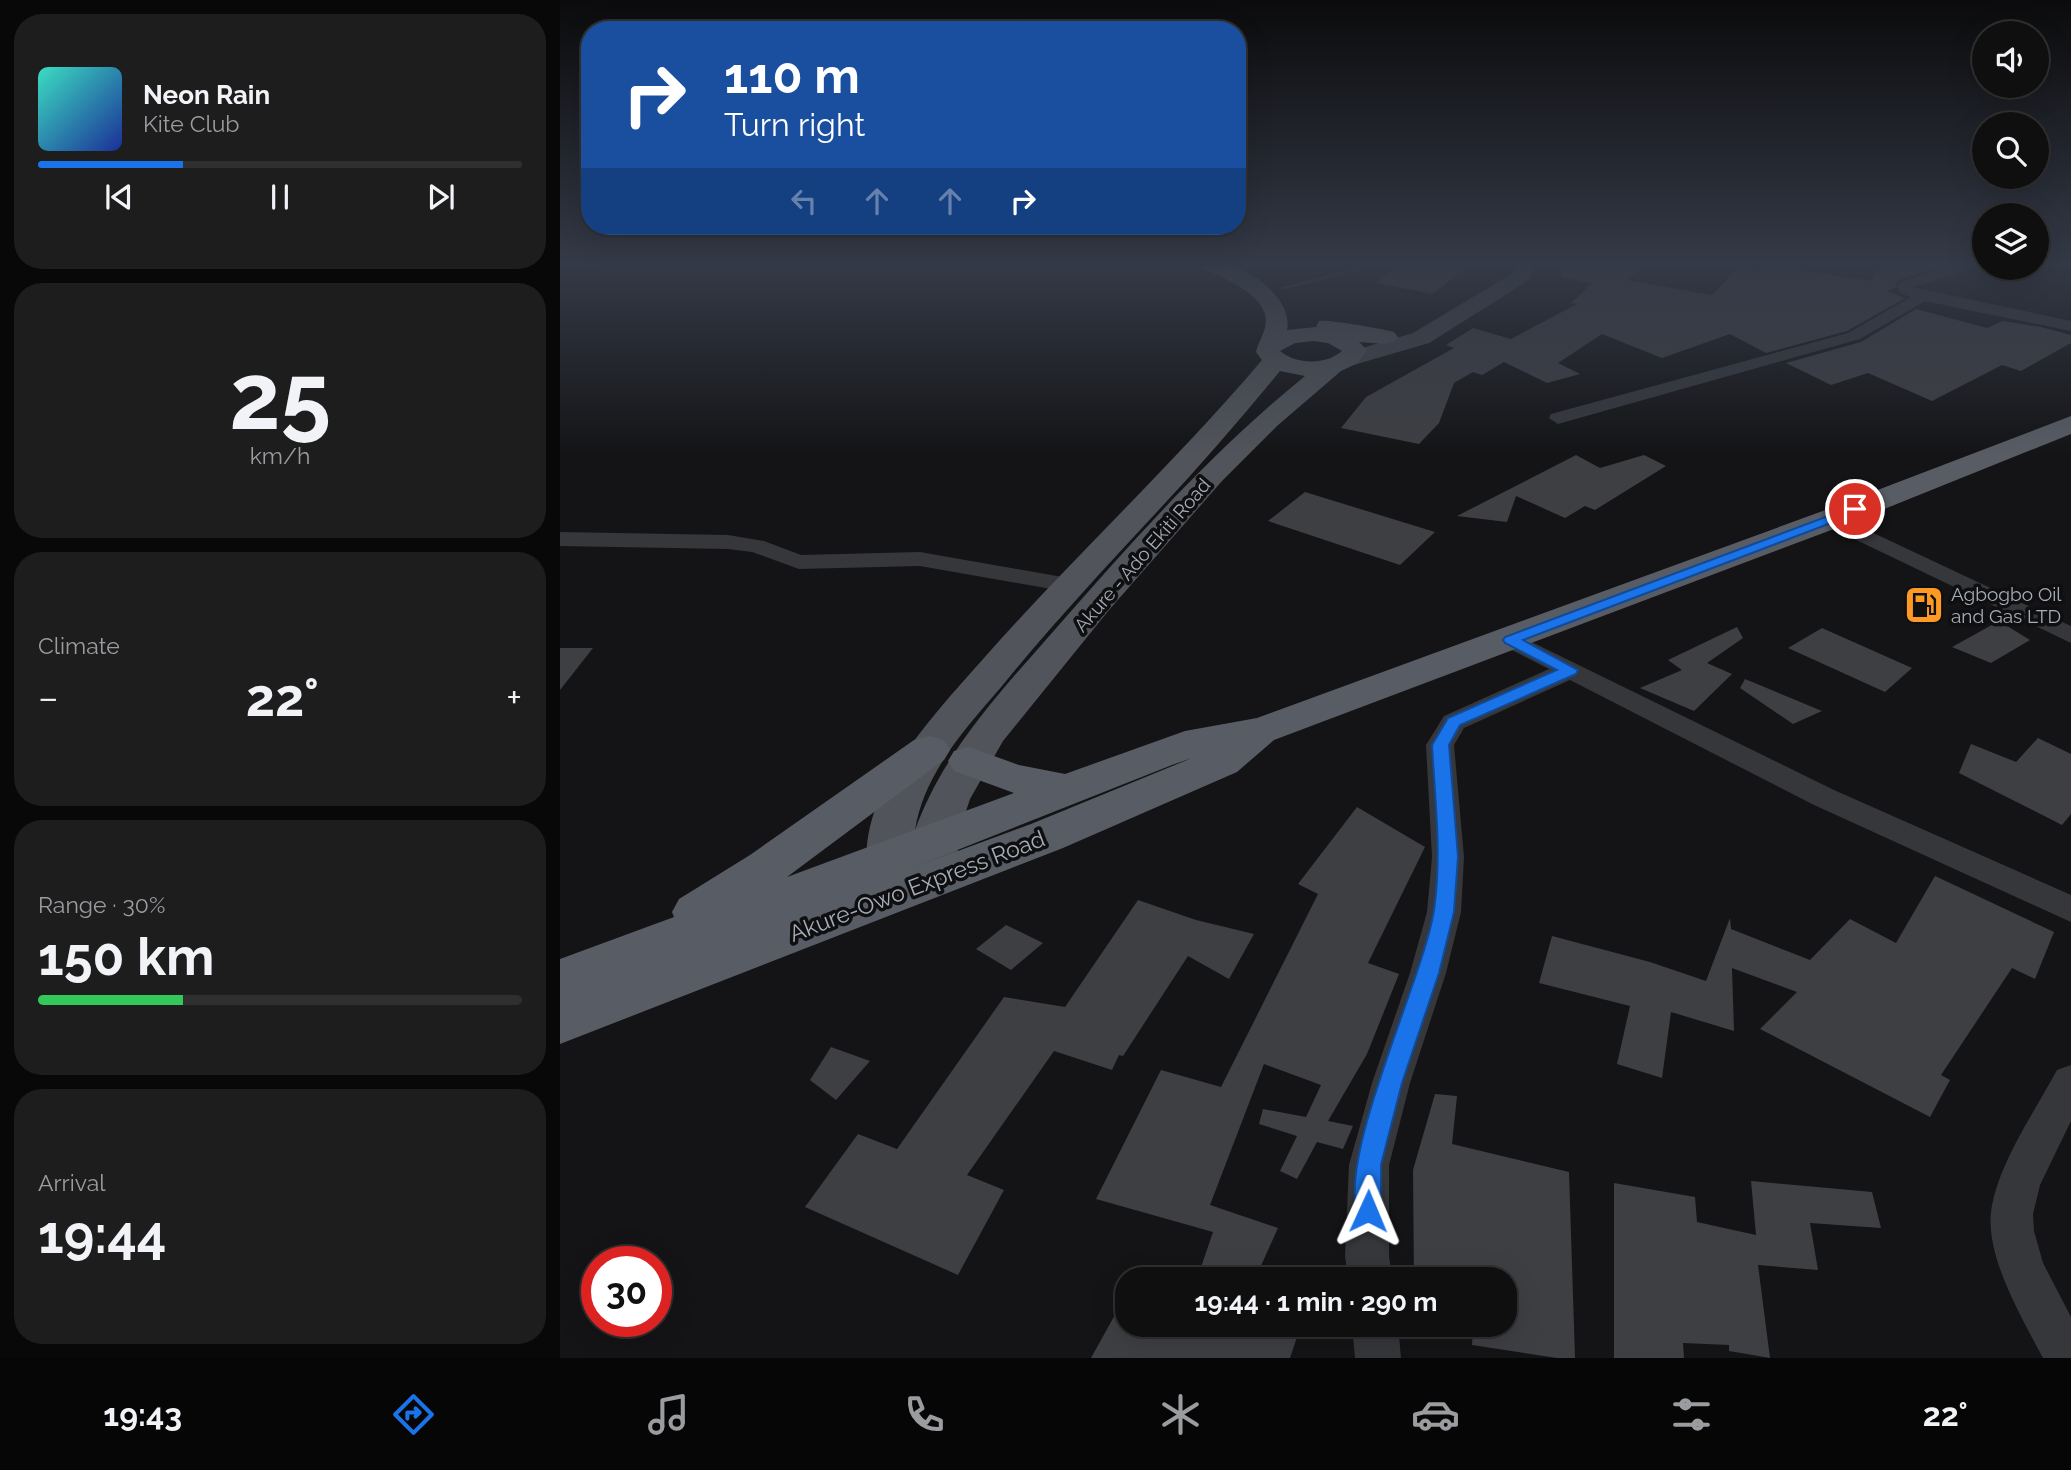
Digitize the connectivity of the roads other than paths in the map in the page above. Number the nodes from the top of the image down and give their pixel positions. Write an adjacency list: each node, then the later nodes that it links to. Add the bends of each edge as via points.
1 (1276, 328): 7 (main road)
2 (1408, 328): 6 (main road, Akure - Ado Ekiti Road)
3 (1437, 328): 5 (main road, Akure - Ado Ekiti Road, via 1421,338)
4 (1869, 328): 8 (street, via 1854,337)
5 (1322, 329): 6 (main road); 7 (main road, via 1292,336); 7 (main road, via 1295,367); 17 (main road, Akure - Ado Ekiti Road, via 1267,420 1097,603 987,734)
6 (1386, 337)
7 (1272, 354): 12 (main road, Akure - Ado Ekiti Road, via 1236,411)
8 (1558, 418)
9 (2071, 424): 10 (highway, Akure-Owo Express Road)
10 (1831, 519): 13 (street); 14 (highway, Akure-Owo Express Road)
11 (560, 539): 12 (street, via 728,542 756,545 799,562 920,559)
12 (1068, 584): 17 (main road, Akure - Ado Ekiti Road, via 1010,650)
13 (2071, 636)
14 (1511, 640): 15 (street); 16 (highway, Akure-Owo Express Road)
15 (1570, 670): 21 (street, via 1823,797); 26 (street, via 1454,722 1440,745 1448,857 1444,912 1369,1165)
16 (1263, 730): 18 (highway, Akure-Owo Express Road, via 1200,741); 19 (highway, Akure-Owo Express Road, via 1222,762 1047,836)
17 (949, 755): 18 (highway, via 1011,778); 19 (main road, via 948,799); 20 (main road, via 902,797 892,827); 22 (highway)
18 (1065, 789): 19 (highway, Akure-Owo Express Road)
19 (936, 859): 20 (highway, Akure-Owo Express Road)
20 (891, 876): 22 (highway, Akure-Owo Express Road); 24 (highway, Akure-Owo Express Road)
21 (2071, 909)
22 (635, 951): 23 (highway, Akure-Owo Express Road)
23 (560, 982)
24 (560, 1021)
25 (2071, 1082): 29 (street, via 2018,1188 2011,1214 2017,1254)
26 (1368, 1267)
27 (1376, 1337): 28 (street)
28 (1378, 1358)
29 (2068, 1358)

